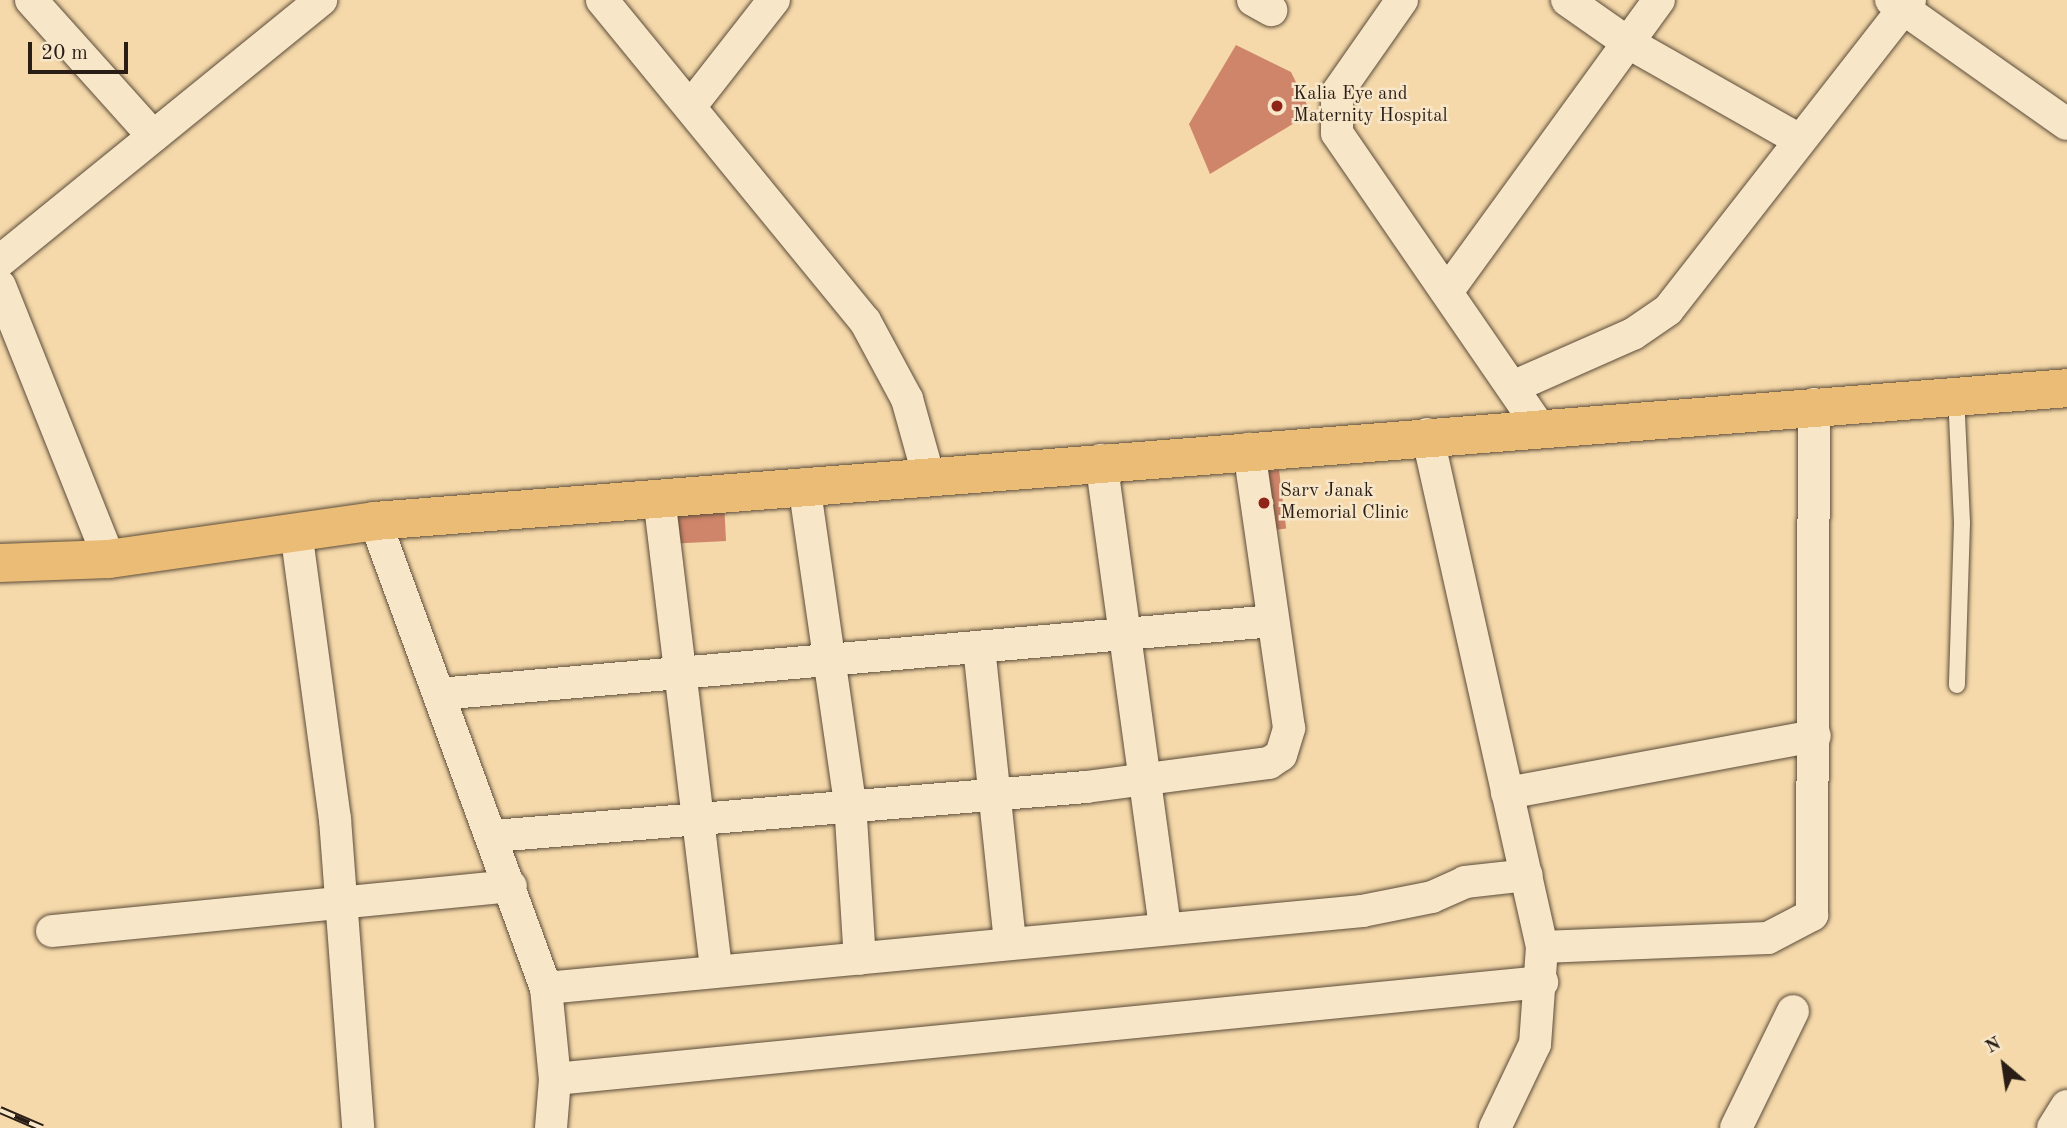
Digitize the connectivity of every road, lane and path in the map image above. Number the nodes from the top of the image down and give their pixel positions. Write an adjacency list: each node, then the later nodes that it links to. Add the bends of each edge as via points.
1 (31, 0): 12 (street)
2 (320, 0): 12 (street)
3 (602, 0): 10 (street)
4 (774, 0): 10 (street)
5 (1402, 0): 16 (street, via 1337,93 1332,117)
6 (1567, 0): 9 (street)
7 (1659, 0): 9 (street)
8 (1902, 3): 11 (street); 13 (street)
9 (1626, 42): 13 (street); 16 (street)
10 (690, 107): 25 (street, via 864,321 907,398)
11 (2067, 124)
12 (153, 136): 14 (street)
13 (1798, 139): 17 (street, via 1668,310 1633,334)
14 (0, 261)
15 (0, 286): 30 (street)
16 (1449, 289): 17 (street)
17 (1515, 386): 21 (street)
18 (2067, 388): 19 (main road)
19 (1956, 392): 20 (main road); 37 (lane, via 1962,523)
20 (1814, 404): 21 (main road); 39 (street)
21 (1538, 425): 22 (main road)
22 (1427, 434): 23 (main road); 42 (street)
23 (1249, 449): 24 (main road); 32 (street)
24 (1101, 460): 25 (main road); 33 (street)
25 (928, 474): 26 (main road)
26 (804, 484): 27 (main road); 35 (street)
27 (659, 497): 28 (main road); 36 (street)
28 (375, 521): 29 (main road); 38 (street)
29 (296, 531): 30 (main road); 48 (street)
30 (109, 559): 31 (main road)
31 (0, 563)
32 (1273, 621): 33 (street); 40 (street, via 1289,728 1281,755 1269,763)
33 (1126, 635): 34 (street); 40 (street)
34 (979, 647): 35 (street); 41 (street)
35 (831, 660): 36 (street); 43 (street)
36 (683, 673): 38 (street); 44 (street)
37 (1956, 685)
38 (439, 694): 45 (street)
39 (1815, 736): 42 (street); 52 (street, via 1816,899 1800,926 1768,938)
40 (1146, 781): 41 (street); 49 (street)
41 (992, 790): 43 (street); 51 (street)
42 (1507, 793): 46 (street)
43 (850, 802): 44 (street); 53 (street)
44 (702, 816): 45 (street); 54 (street)
45 (494, 836): 47 (street)
46 (1527, 875): 49 (street, via 1465,882 1390,908); 52 (street)
47 (511, 886): 48 (street); 56 (street)
48 (340, 904): 50 (street); 60 (street)
49 (1165, 929): 51 (street)
50 (52, 931)
51 (1010, 942): 53 (street)
52 (1542, 947): 55 (street)
53 (860, 959): 54 (street)
54 (716, 971): 56 (street)
55 (1542, 982): 58 (street); 62 (street, via 1535,1044)
56 (546, 988): 58 (street)
57 (1793, 1011): 63 (street)
58 (555, 1079): 61 (street)
59 (2067, 1106): 64 (street)
60 (358, 1128)
61 (551, 1128)
62 (1495, 1128)
63 (1736, 1128)
64 (2053, 1128)

